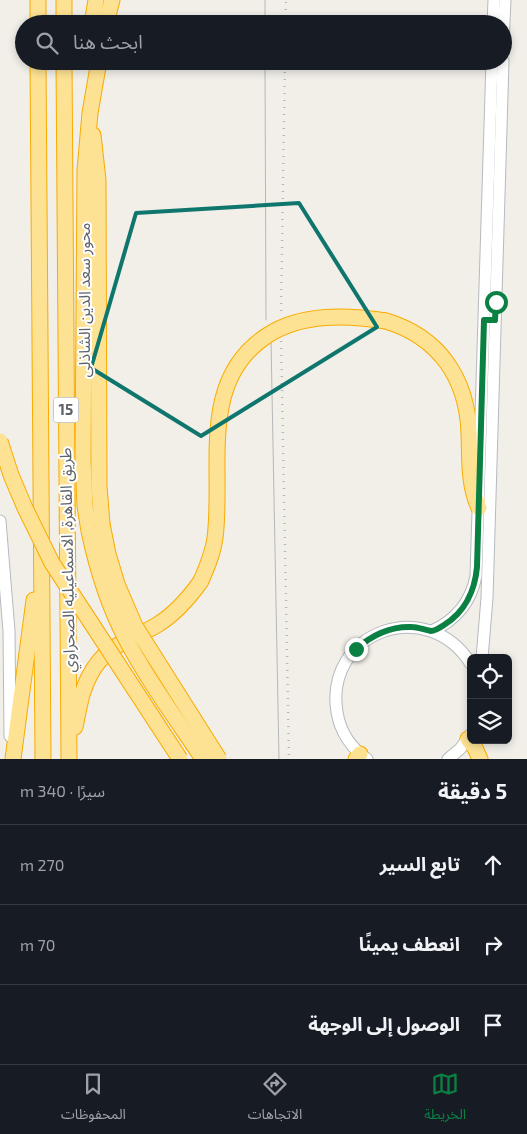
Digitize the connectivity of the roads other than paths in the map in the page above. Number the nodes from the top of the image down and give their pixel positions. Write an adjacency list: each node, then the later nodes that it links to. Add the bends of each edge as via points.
1 (38, 0): 6 (highway)
2 (96, 0): 7 (highway)
3 (112, 0): 8 (highway)
4 (494, 0): 9 (street)
5 (504, 0): 10 (street)
6 (38, 15)
7 (94, 15)
8 (108, 15)
9 (493, 15)
10 (504, 15)
11 (38, 70): 23 (highway, طريق القاهرة, الاسماعيليه الصحراوي / 15)
12 (64, 70): 29 (highway, طريق القاهرة, الاسماعيليه الصحراوي / 15)
13 (89, 70): 17 (highway)
14 (97, 70): 17 (highway)
15 (492, 70): 18 (street)
16 (502, 70): 18 (street)
17 (90, 113): 22 (highway, محور سعد الدين الشاذلى, via 84,199 82,439 83,480)
18 (493, 216): 20 (street)
19 (0, 440): 33 (highway, bridge, via 24,508 52,562)
20 (484, 508): 24 (street, via 471,594 462,610); 25 (street, via 486,616); 29 (highway, bridge, via 473,493 464,396 442,356 426,341 407,329 386,322 327,318 294,323 264,338 240,361 228,380 219,413 215,533 210,560 201,581 169,616 123,641 95,666 83,692)
21 (0, 520): 31 (street, via 9,631)
22 (96, 527): 34 (highway, محور سعد الدين الشاذلى, bridge, via 101,580 120,627); 35 (highway, bridge, via 134,626)
23 (40, 556): 31 (highway); 32 (highway, طريق القاهرة, الاسماعيليه الصحراوي / 15)
24 (432, 631): 26 (street, via 458,647); 30 (street, via 402,627 382,632 356,649 344,666 336,690 336,706 345,735)
25 (482, 654)
26 (467, 659)
27 (467, 739): 36 (street)
28 (473, 744): 37 (highway)
29 (69, 756)
30 (361, 757)
31 (12, 759)
32 (43, 759)
33 (180, 759)
34 (203, 759)
35 (219, 759)
36 (448, 759)
37 (480, 759)

